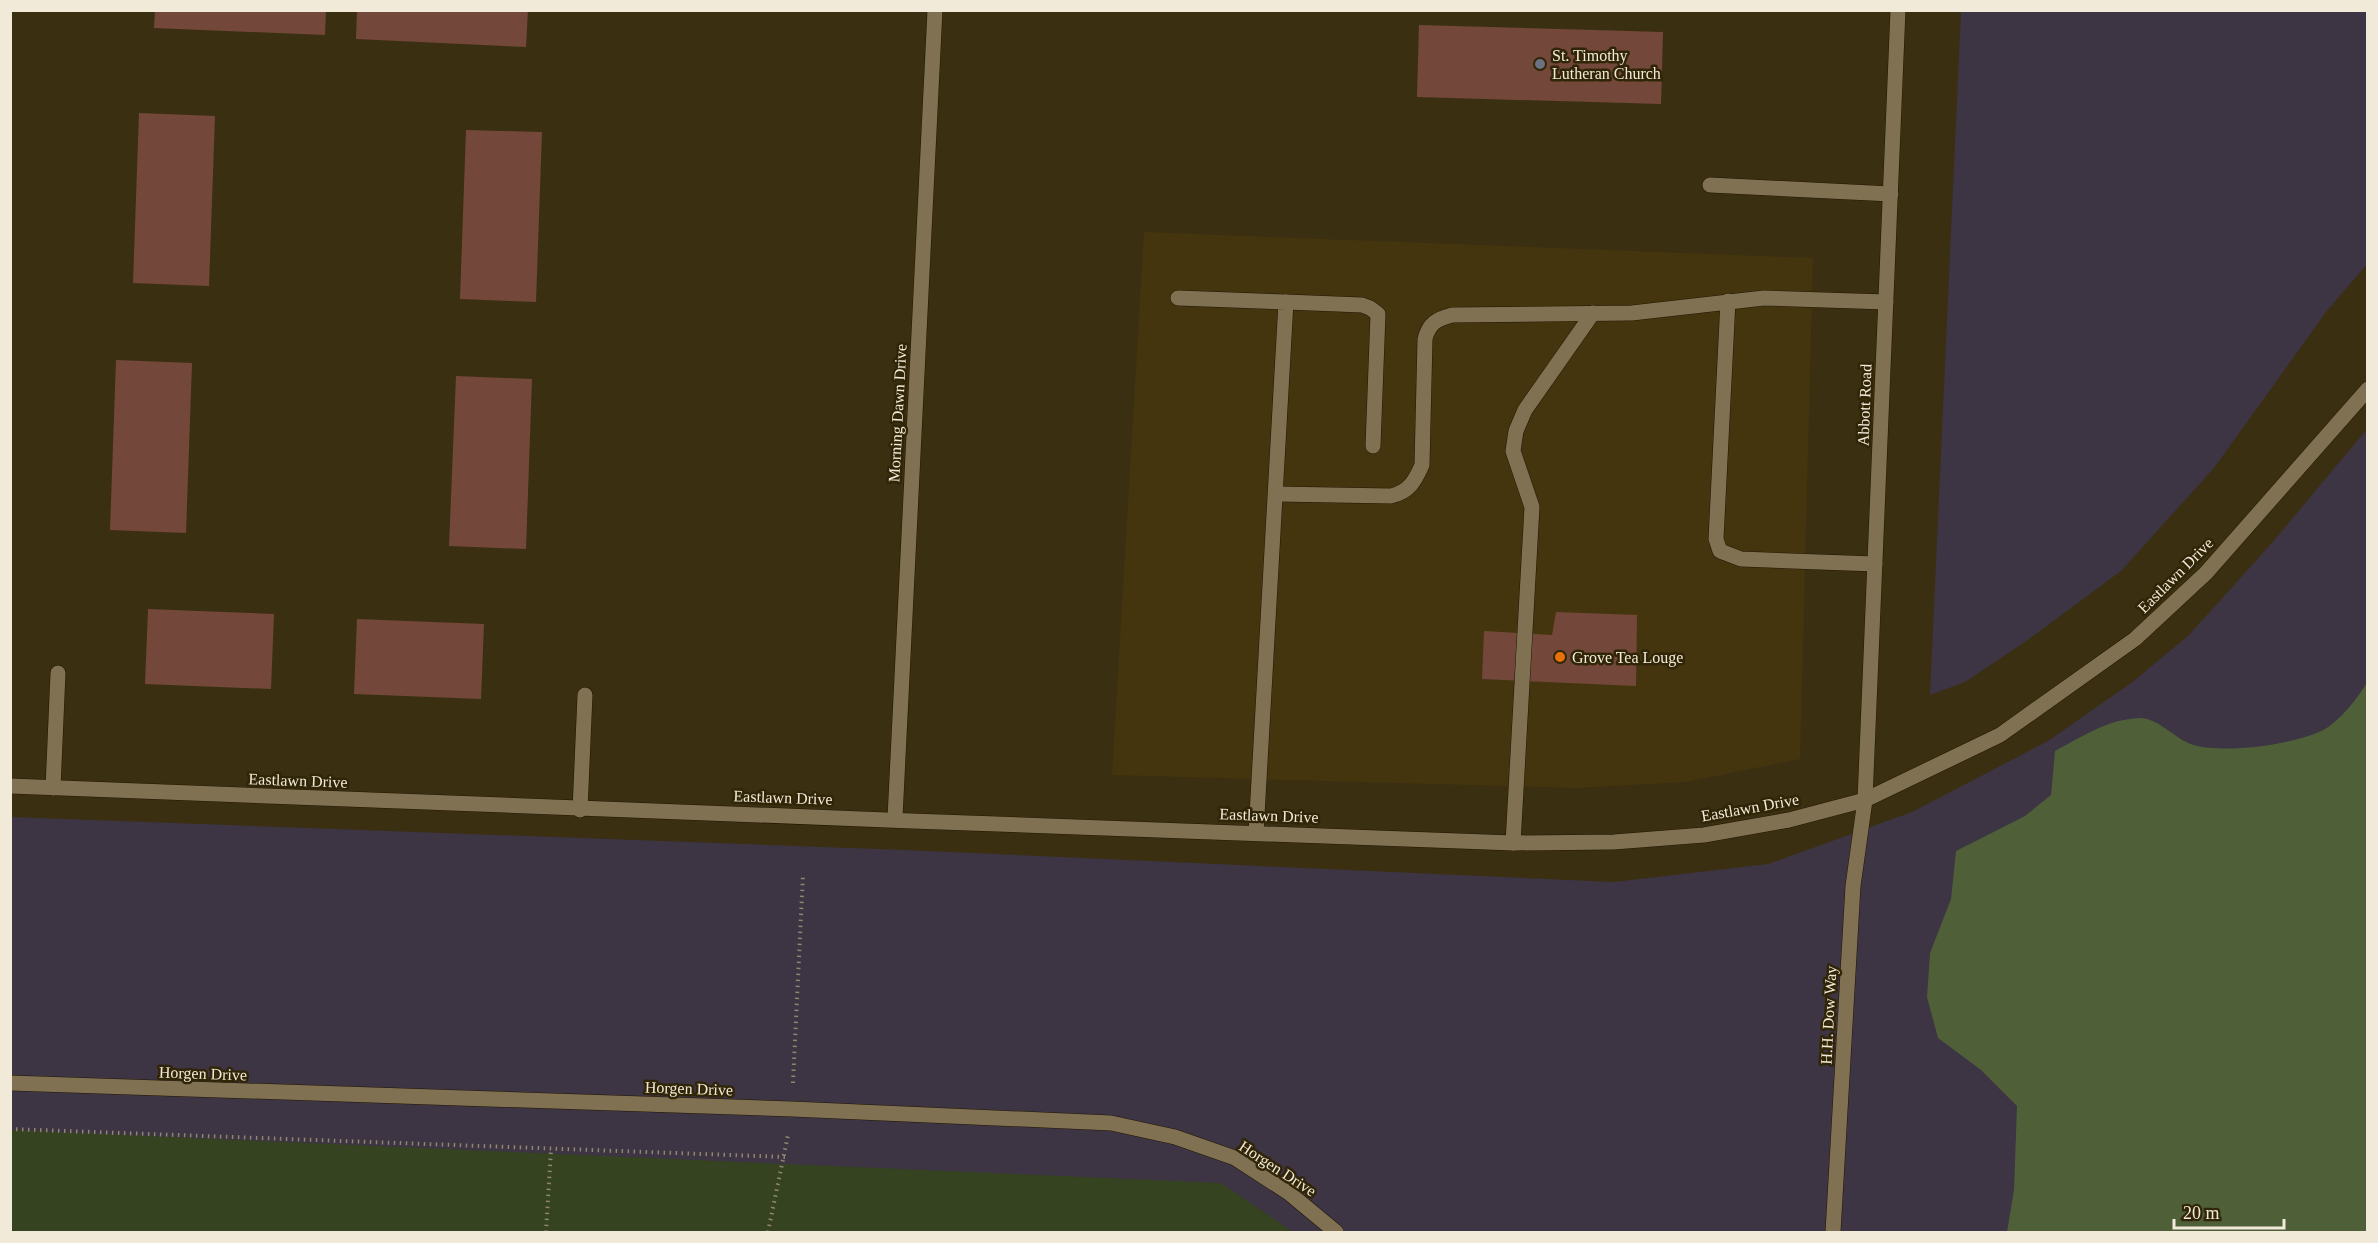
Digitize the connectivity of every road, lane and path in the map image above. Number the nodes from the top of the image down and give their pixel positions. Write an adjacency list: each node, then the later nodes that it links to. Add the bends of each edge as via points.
1 (935, 10): 20 (street, Morning Dawn Drive)
2 (1898, 10): 4 (street, Abbott Road)
3 (1710, 186): 4 (street)
4 (1890, 194): 8 (street, Abbott Road)
5 (1178, 298): 7 (street)
6 (1728, 301): 8 (street, via 1764,298); 9 (street); 13 (street, via 1716,539 1720,551 1741,559)
7 (1286, 302): 11 (street, via 1362,305 1378,314); 12 (street)
8 (1886, 302): 13 (street, Abbott Road)
9 (1593, 314): 12 (street, via 1438,318 1428,327 1425,339 1422,465 1405,493); 22 (street, via 1525,410 1516,431 1513,451 1532,507)
10 (2367, 389): 18 (street, Eastlawn Drive, via 2206,573 2135,639 2000,735)
11 (1373, 446)
12 (1276, 494): 21 (street)
13 (1875, 564): 18 (street, Abbott Road)
14 (58, 673): 17 (street)
15 (585, 695): 19 (street)
16 (10, 786): 17 (street, Eastlawn Drive)
17 (53, 788): 19 (street, Eastlawn Drive)
18 (1865, 800): 22 (street, Eastlawn Drive, via 1790,820 1704,835 1614,842); 32 (street, H.H. Dow Way, via 1853,886)
19 (580, 810): 20 (street, Eastlawn Drive)
20 (895, 818): 21 (street, Eastlawn Drive)
21 (1256, 832): 22 (street, Eastlawn Drive)
22 (1513, 843)
23 (803, 874): 25 (path)
24 (10, 1083): 25 (street, Horgen Drive)
25 (792, 1109): 28 (path); 31 (street, Horgen Drive, via 1112,1123 1175,1137 1234,1158 1290,1193)
26 (10, 1129): 27 (path)
27 (551, 1150): 28 (path); 29 (path)
28 (786, 1157): 30 (path)
29 (546, 1233)
30 (768, 1233)
31 (1336, 1233)
32 (1833, 1233)

